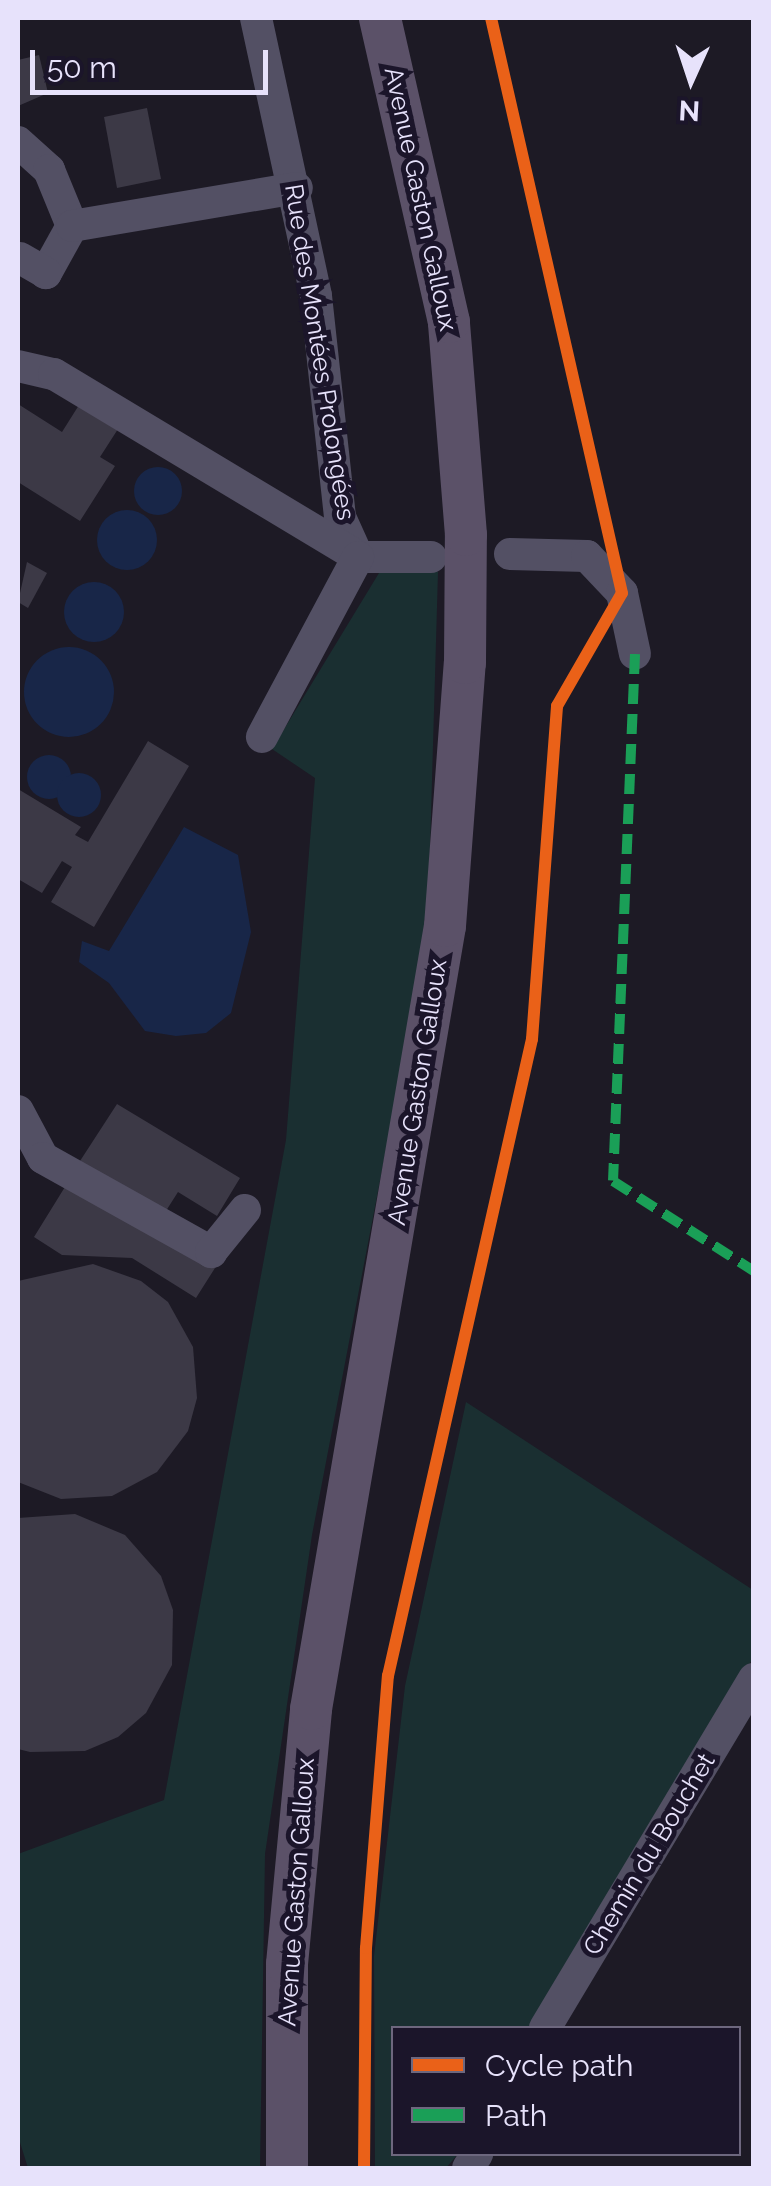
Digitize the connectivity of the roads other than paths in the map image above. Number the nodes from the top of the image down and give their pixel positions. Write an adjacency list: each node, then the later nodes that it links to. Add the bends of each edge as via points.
1 (256, 18): 4 (street, Rue des Montées Prolongées)
2 (380, 18): 17 (main road, Avenue Gaston Galloux, via 449,322 465,518 465,663 445,926 306,1743 287,1964)
3 (18, 142): 5 (street, via 49,170)
4 (297, 188): 5 (street); 9 (street, Rue des Montées Prolongées, via 340,450 340,517)
5 (72, 226): 6 (street, via 46,273)
6 (20, 258)
7 (18, 366): 9 (street, via 54,374)
8 (510, 554): 11 (street, via 587,556 622,593)
9 (358, 557): 10 (street); 12 (street)
10 (430, 557)
11 (635, 654)
12 (262, 738)
13 (18, 1111): 14 (street, via 43,1158 211,1252)
14 (245, 1210)
15 (754, 1678): 16 (street, Chemin du Bouchet)
16 (546, 2026)
17 (286, 2168)

